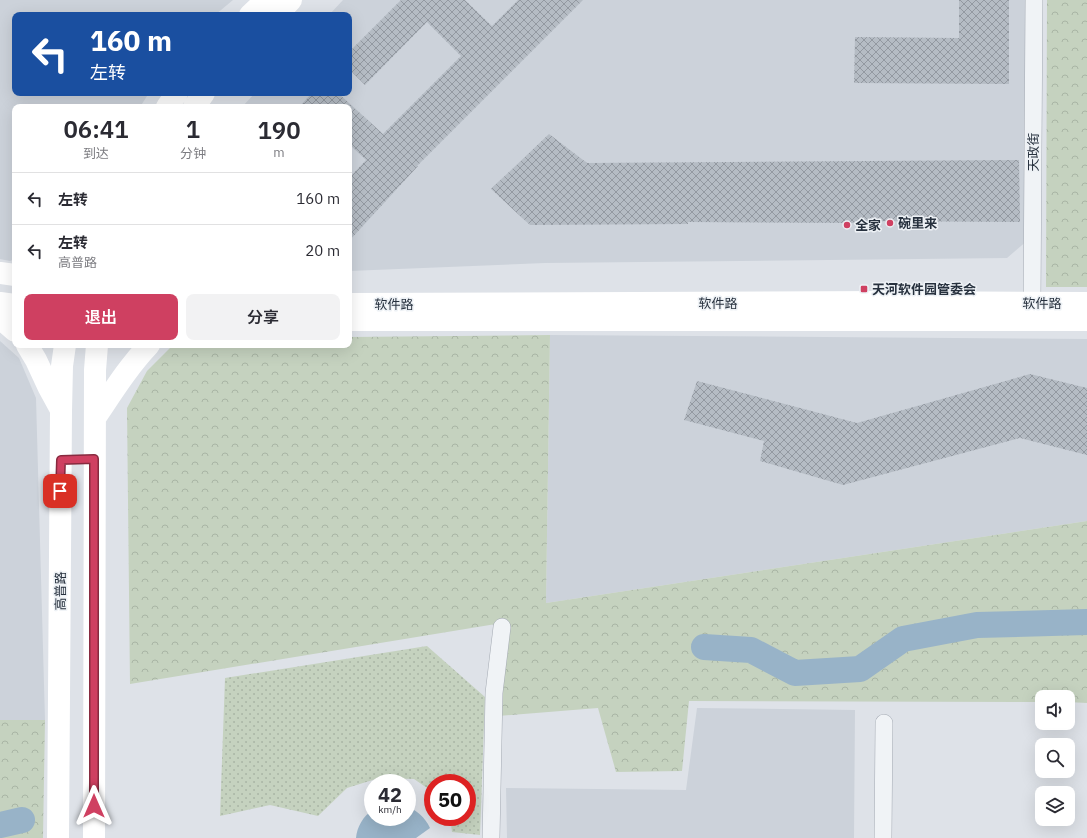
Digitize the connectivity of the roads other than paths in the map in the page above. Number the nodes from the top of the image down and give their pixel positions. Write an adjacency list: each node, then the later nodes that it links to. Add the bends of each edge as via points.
1 (266, 0): 4 (street)
2 (291, 0): 5 (street)
3 (1034, 0): 9 (street, 天政街)
4 (253, 12)
5 (280, 12)
6 (0, 273): 7 (street)
7 (12, 275)
8 (0, 303): 12 (street)
9 (1032, 303): 10 (street, 软件路); 11 (street, 软件路)
10 (352, 304)
11 (1087, 304)
12 (12, 305)
13 (0, 318): 16 (street)
14 (352, 320): 15 (street, 软件路)
15 (1087, 320)
16 (12, 328)
17 (29, 348): 21 (street)
18 (64, 348): 21 (street, 高普路)
19 (97, 348): 22 (street, via 94,370)
20 (146, 348): 22 (street, via 129,368)
21 (61, 411): 24 (street, 高普路)
22 (95, 418): 23 (street)
23 (94, 459): 24 (street); 28 (street)
24 (61, 460): 27 (street, 高普路)
25 (502, 627): 29 (street, via 494,693)
26 (884, 724): 30 (street)
27 (58, 838)
28 (94, 838)
29 (491, 838)
30 (883, 838)

